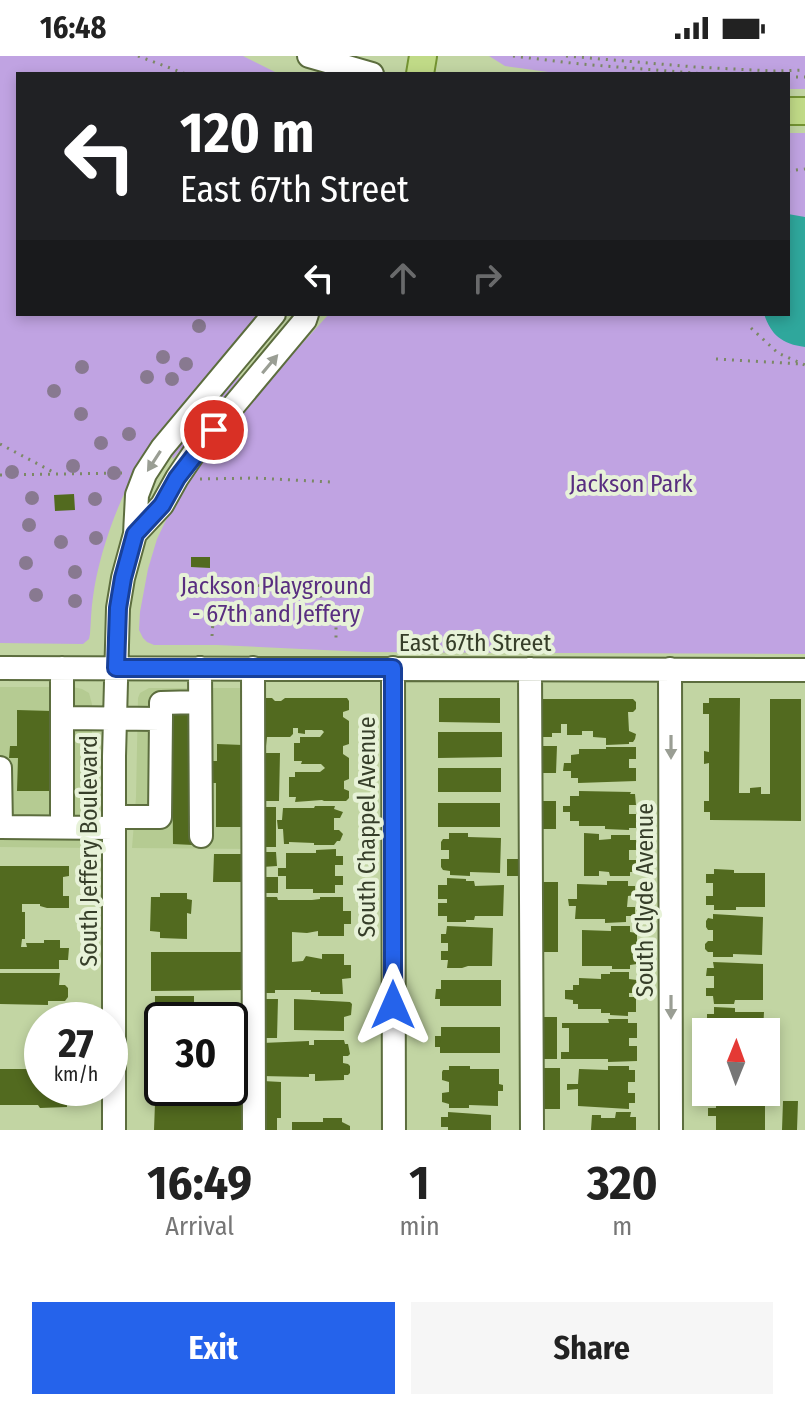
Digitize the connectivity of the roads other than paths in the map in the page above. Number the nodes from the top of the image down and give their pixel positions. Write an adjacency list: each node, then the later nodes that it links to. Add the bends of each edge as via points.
1 (309, 56): 2 (street)
2 (365, 72)
3 (272, 316): 5 (street, South Jeffery Boulevard, one-way to 5, via 145,474 137,495)
4 (306, 316): 5 (street, one-way to 4)
5 (135, 534): 8 (street, South Jeffery Boulevard, via 118,608)
6 (0, 668): 7 (street, East 67th Street)
7 (62, 668): 8 (street, East 67th Street); 16 (street)
8 (116, 668): 9 (street, East 67th Street); 17 (street, South Jeffery Boulevard)
9 (200, 668): 10 (street, East 67th Street); 15 (street)
10 (253, 668): 11 (street, East 67th Street); 24 (street)
11 (393, 668): 12 (street, East 67th Street); 25 (street, South Chappel Avenue)
12 (530, 669): 13 (street, East 67th Street); 26 (street)
13 (670, 669): 14 (street, East 67th Street); 27 (street, South Clyde Avenue, one-way to 27)
14 (805, 670)
15 (200, 702): 18 (street, via 161,703); 22 (street)
16 (62, 718): 17 (street); 21 (street)
17 (115, 718): 18 (street); 20 (street, South Jeffery Boulevard)
18 (161, 719): 20 (street, via 160,817)
19 (0, 768): 21 (street, via 1,827)
20 (114, 822): 21 (street); 23 (street, South Jeffery Boulevard)
21 (62, 827)
22 (201, 836)
23 (114, 1130)
24 (254, 1130)
25 (394, 1130)
26 (532, 1130)
27 (671, 1130)

